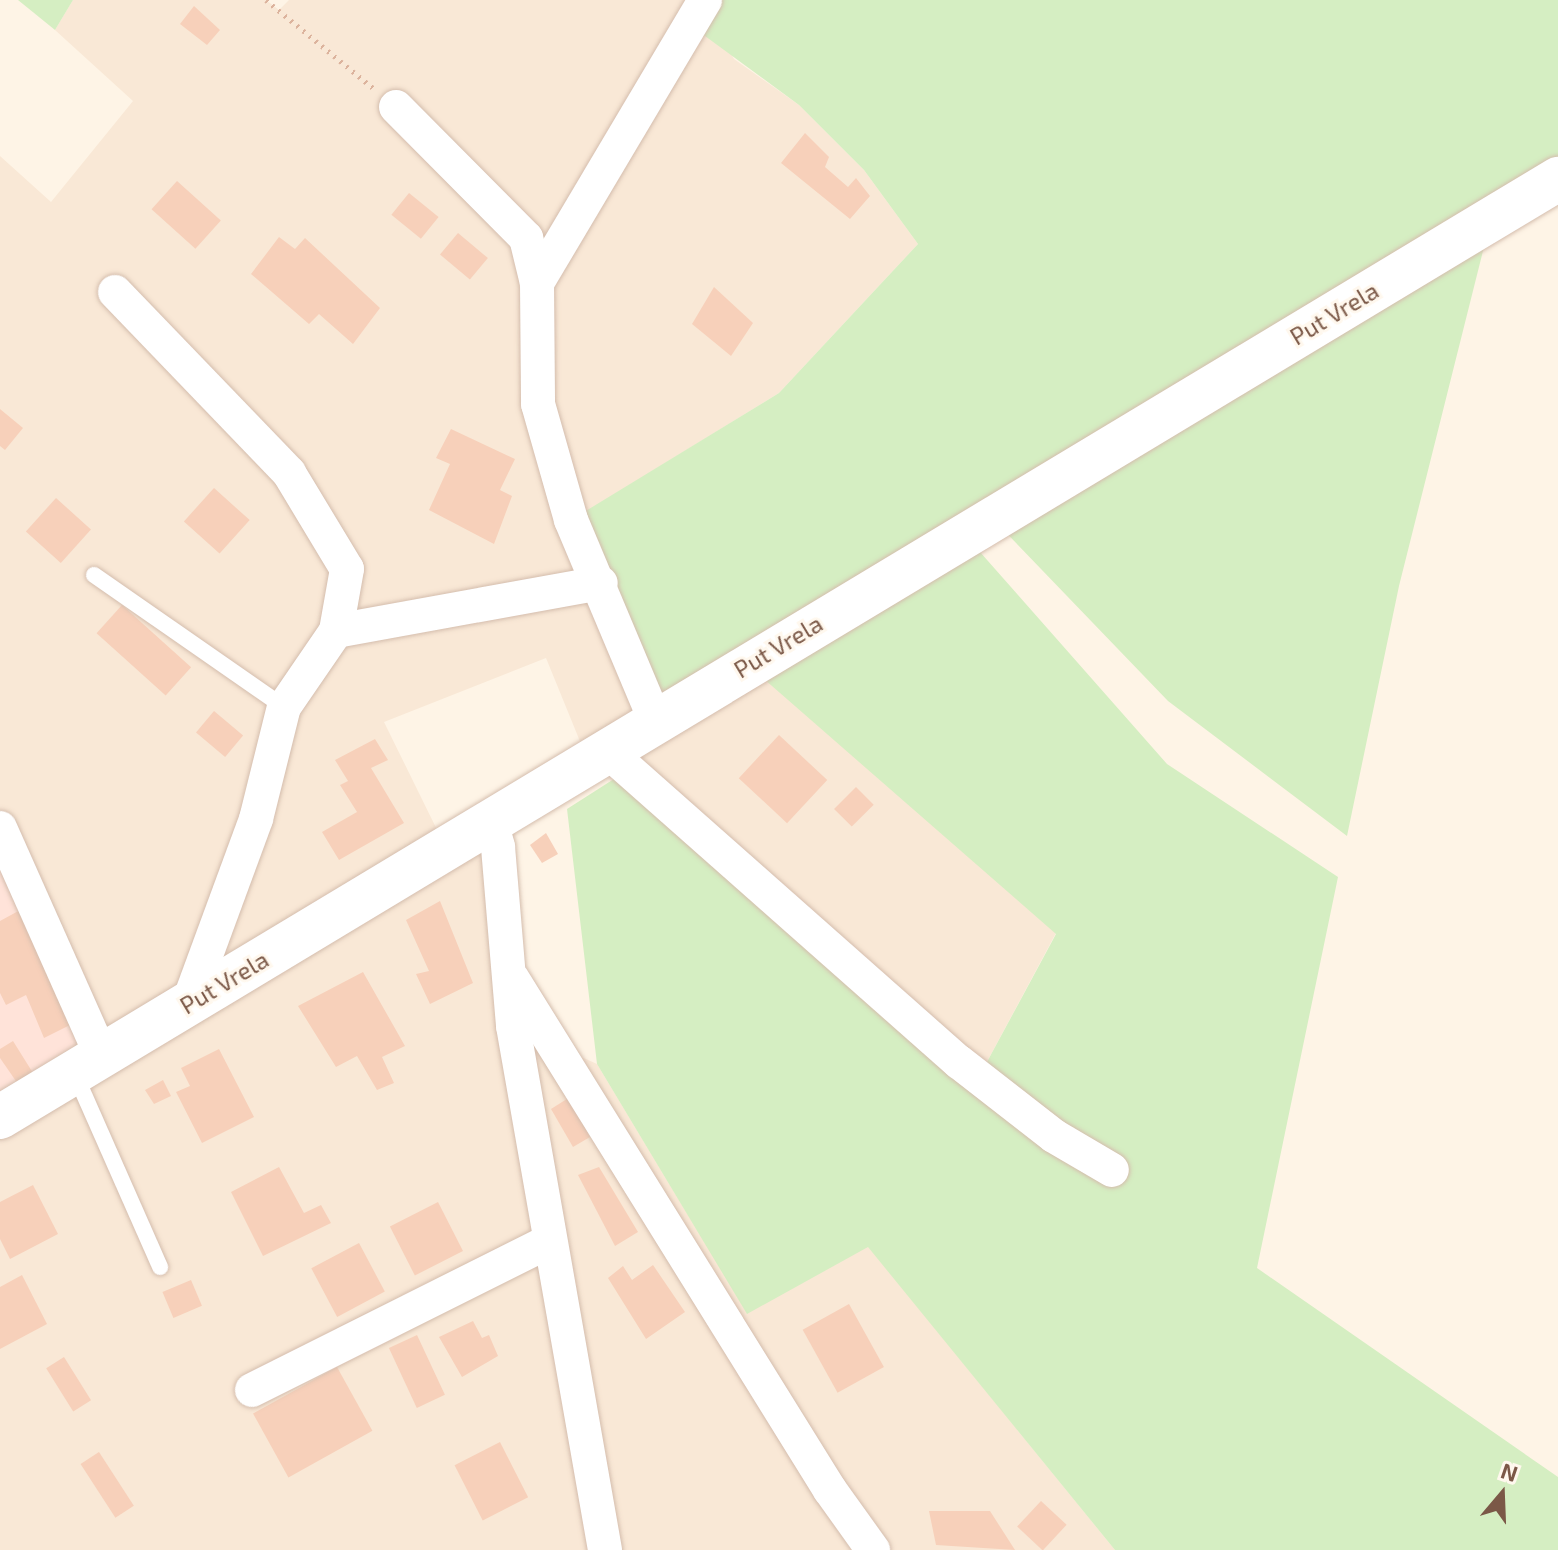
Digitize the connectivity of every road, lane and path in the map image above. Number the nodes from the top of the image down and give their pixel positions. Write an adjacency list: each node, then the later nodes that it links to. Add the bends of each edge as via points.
1 (266, 0): 3 (path)
2 (705, 0): 5 (street)
3 (396, 107): 5 (street, via 526,238)
4 (1558, 179): 11 (main road, Put Vrela)
5 (537, 283): 8 (street, via 538,404 571,520)
6 (115, 292): 9 (street, via 289,473 347,569)
7 (94, 575): 10 (lane)
8 (601, 583): 9 (street); 11 (street)
9 (336, 631): 10 (street)
10 (284, 707): 17 (street, via 256,819)
11 (655, 720): 12 (main road, Put Vrela)
12 (606, 750): 13 (main road, Put Vrela); 20 (street, via 959,1062 1054,1136)
13 (491, 822): 16 (street, via 498,847); 17 (main road, Put Vrela)
14 (0, 828): 15 (street)
15 (7, 865): 18 (street)
16 (509, 974): 21 (street); 25 (street)
17 (188, 1004): 18 (main road, Put Vrela)
18 (88, 1064): 19 (main road, Put Vrela); 22 (lane)
19 (0, 1117)
20 (1112, 1170)
21 (548, 1242): 23 (street); 24 (street)
22 (160, 1267)
23 (252, 1390)
24 (605, 1550)
25 (873, 1550)

